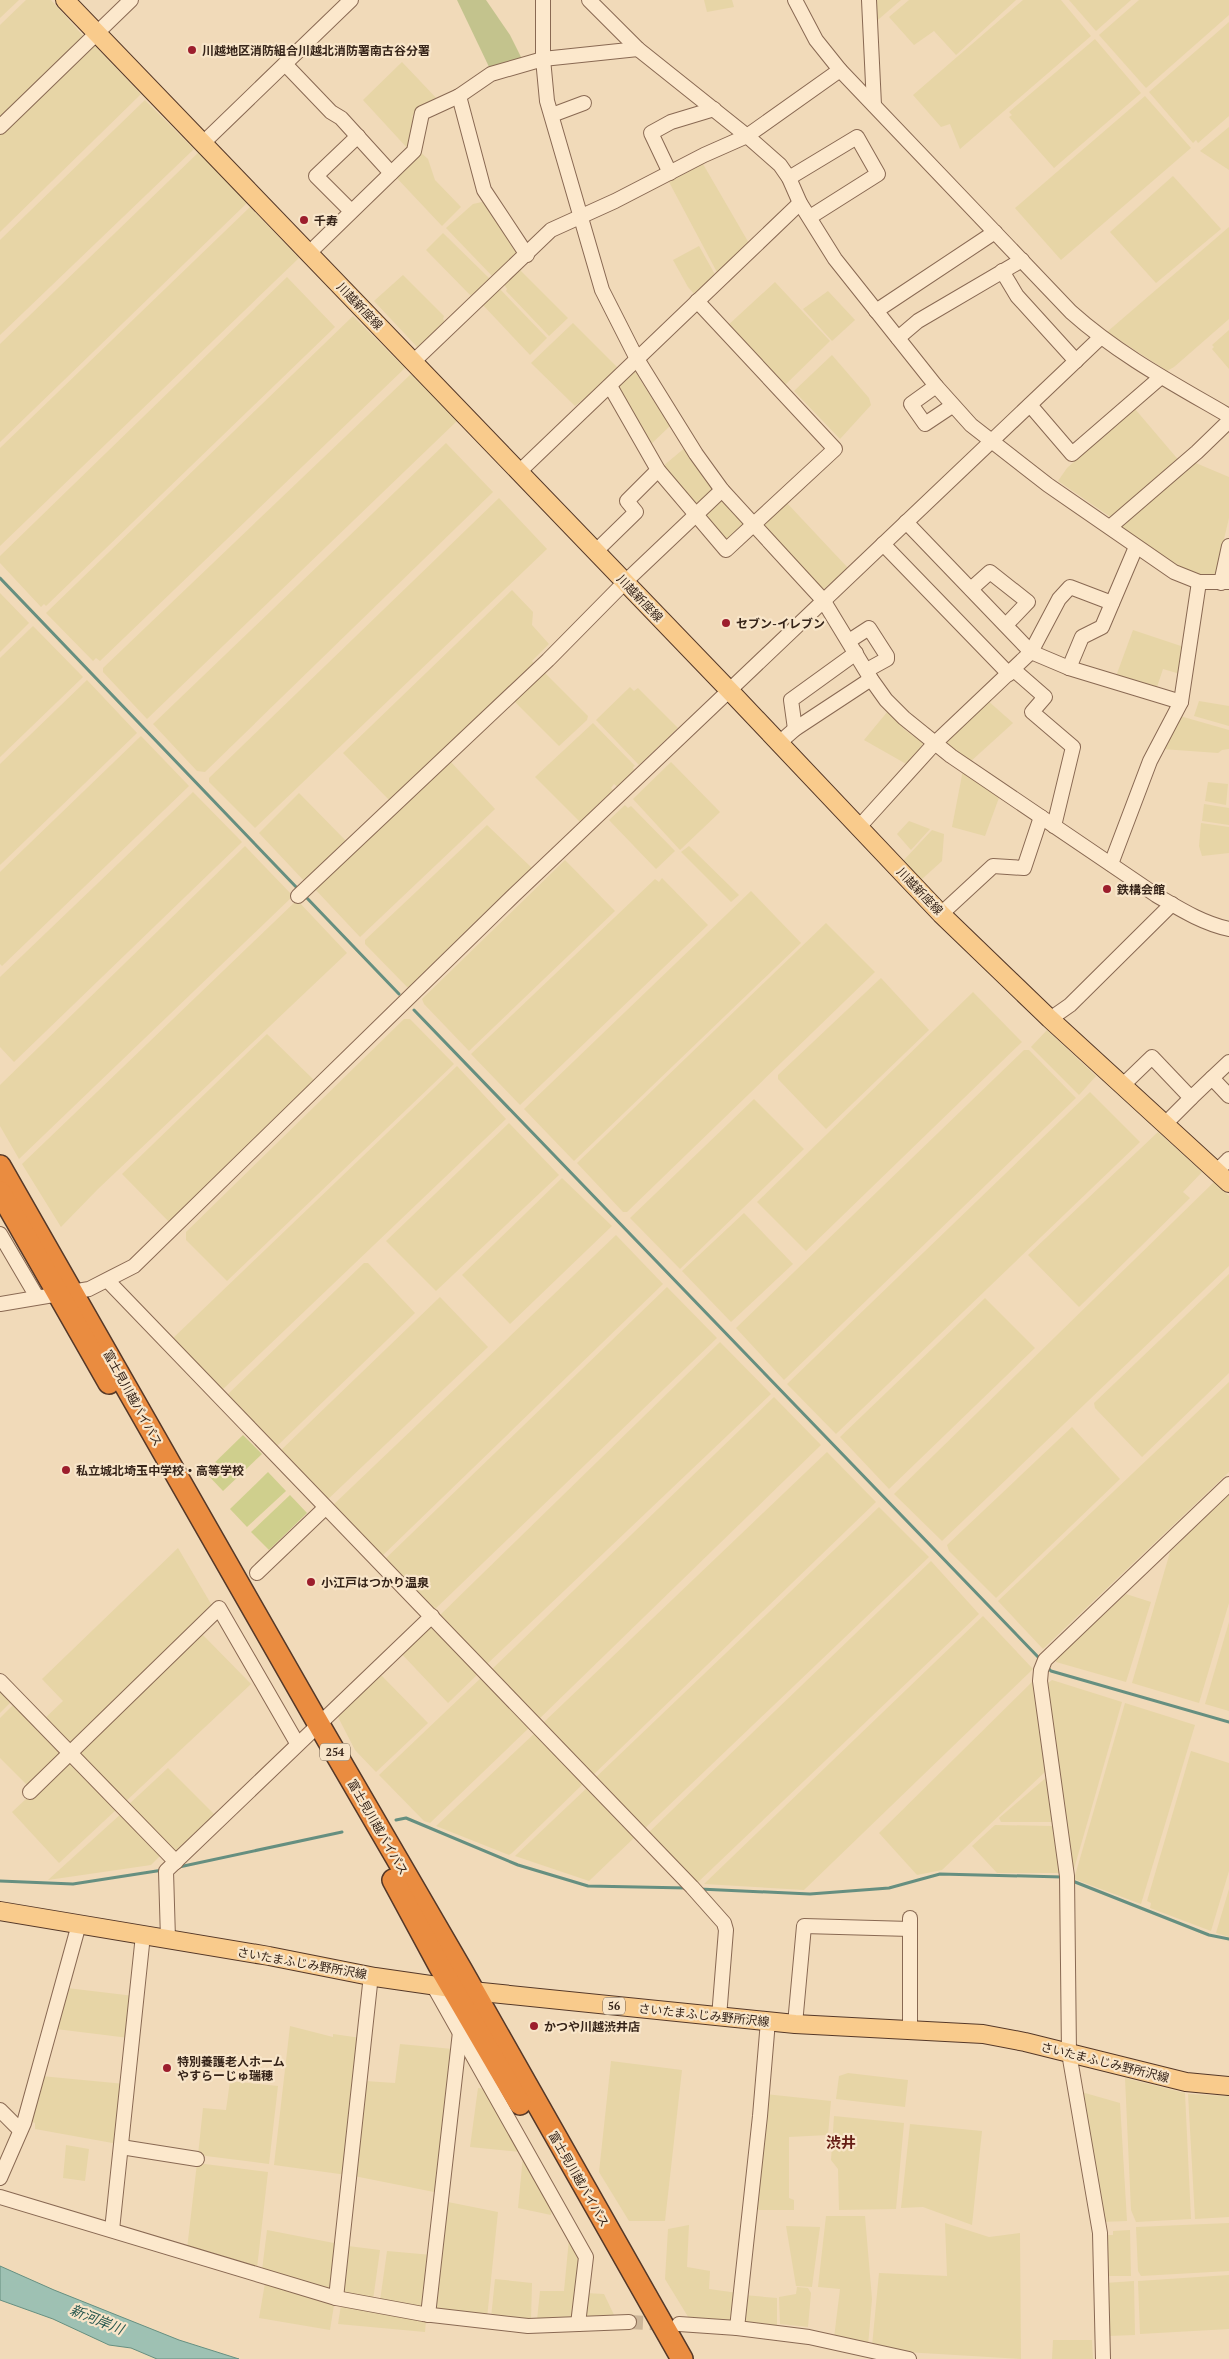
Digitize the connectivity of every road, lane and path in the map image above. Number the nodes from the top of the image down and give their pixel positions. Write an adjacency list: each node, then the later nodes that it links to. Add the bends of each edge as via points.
1 (65, 0): 8 (main road, 川越新座線)
2 (131, 0): 8 (street)
3 (351, 0): 11 (street)
4 (543, 0): 10 (street)
5 (589, 0): 9 (street)
6 (795, 0): 12 (street, via 816,40)
7 (869, 0): 15 (street)
8 (97, 32): 18 (street); 21 (main road, 川越新座線)
9 (638, 49): 10 (street); 16 (street)
10 (543, 59): 13 (street, via 491,74); 17 (street, via 547,100)
11 (285, 64): 19 (street); 21 (street)
12 (840, 70): 15 (street); 20 (street)
13 (459, 96): 22 (street, via 422,113 414,151); 31 (street, via 484,190)
14 (584, 103): 17 (street)
15 (874, 105): 29 (street)
16 (714, 109): 20 (street); 23 (street, via 672,122 651,133)
17 (552, 115): 28 (street)
18 (0, 127)
19 (358, 136): 22 (street); 26 (street, via 316,176)
20 (748, 136): 23 (street); 24 (street, via 780,165)
21 (203, 143): 30 (main road, 川越新座線)
22 (391, 173): 26 (street)
23 (670, 173): 28 (street)
24 (789, 178): 25 (street); 27 (street, via 857,137 878,174)
25 (800, 203): 27 (street); 34 (street)
26 (351, 211): 30 (street)
27 (810, 217): 35 (street, via 835,259)
28 (579, 218): 31 (street, via 551,230); 38 (street, via 602,290)
29 (995, 232): 32 (street); 35 (street)
30 (309, 253): 40 (main road, 川越新座線)
31 (527, 255): 40 (street)
32 (1022, 260): 33 (street); 37 (street)
33 (1002, 271): 36 (street, via 918,321); 39 (street, via 1017,296)
34 (698, 302): 38 (street); 54 (street, via 835,449)
35 (876, 311): 36 (street)
36 (898, 338): 43 (street)
37 (1100, 338): 39 (street); 41 (street)
38 (637, 359): 42 (street); 51 (street)
39 (1076, 361): 44 (street)
40 (413, 362): 50 (main road, 川越新座線)
41 (1162, 377): 44 (street, via 1072,454); 46 (street)
42 (610, 386): 49 (street); 50 (street)
43 (936, 386): 45 (street); 45 (street, via 910,404 925,424)
44 (1030, 405): 48 (street)
45 (952, 406): 48 (street)
46 (1229, 416)
47 (1229, 421): 55 (street)
48 (991, 441): 53 (street); 55 (street)
49 (658, 470): 52 (street); 59 (street, via 627,502 636,512)
50 (519, 472): 59 (main road, 川越新座線)
51 (722, 490): 52 (street); 54 (street)
52 (696, 513): 54 (street, via 726,550); 60 (street)
53 (906, 522): 56 (street); 63 (street)
54 (754, 524): 64 (street)
55 (1110, 527): 58 (street)
56 (883, 544): 64 (street); 70 (street)
57 (1229, 546): 62 (street)
58 (1136, 547): 61 (street, via 1174,572); 65 (street)
59 (595, 552): 60 (main road, 川越新座線)
60 (625, 582): 72 (main road, 川越新座線); 81 (street, via 548,660)
61 (1199, 582): 62 (street); 73 (street)
62 (1225, 582)
63 (971, 589): 66 (street); 66 (street, via 990,572 1028,602)
64 (823, 600): 67 (street); 72 (street)
65 (1112, 603): 68 (street, via 1070,587 1059,599); 69 (street, via 1102,628 1082,638)
66 (1006, 624): 68 (street)
67 (852, 647): 71 (street); 71 (street, via 869,628 887,659); 74 (street, via 790,700)
68 (1031, 652): 69 (street); 70 (street)
69 (1069, 668): 73 (street)
70 (1012, 672): 76 (street); 78 (street, via 1045,697 1032,712 1073,748)
71 (869, 674): 74 (street); 76 (street, via 886,700)
72 (728, 689): 75 (main road, 川越新座線); 96 (street, via 164,1239 134,1266)
73 (1181, 702): 80 (street, via 1150,760)
74 (795, 729): 75 (street)
75 (779, 743): 79 (main road, 川越新座線)
76 (935, 743): 77 (street); 79 (street)
77 (1041, 817): 78 (street); 83 (street, via 1024,868 992,866)
78 (1054, 826): 80 (street)
79 (859, 827): 83 (main road, 川越新座線)
80 (1111, 864): 82 (street)
81 (298, 896)
82 (1172, 904): 84 (street, via 1184,913); 85 (street, via 1070,1005)
83 (941, 914): 85 (main road, 川越新座線)
84 (1229, 929)
85 (1050, 1019): 88 (main road, 川越新座線)
86 (1229, 1062): 87 (street)
87 (1212, 1078): 89 (street); 90 (street)
88 (1123, 1085): 90 (street, via 1152,1057); 91 (main road, 川越新座線)
89 (1229, 1096)
90 (1191, 1098): 91 (street)
91 (1165, 1124): 93 (main road, 川越新座線)
92 (0, 1166): 97 (highway, 富士見川越バイパス / 254)
93 (1225, 1171)
94 (0, 1192): 97 (highway, 富士見川越バイパス / 254)
95 (0, 1234): 97 (street)
96 (108, 1282): 97 (street); 100 (street)
97 (56, 1294): 98 (street); 104 (highway, 富士見川越バイパス / 254)
98 (0, 1304)
99 (1229, 1484): 119 (street, via 1045,1660 1041,1670 1067,1876)
100 (325, 1508): 101 (street); 102 (street)
101 (257, 1573)
102 (432, 1616): 104 (street); 114 (street, via 724,1923)
103 (0, 1681): 105 (street)
104 (308, 1733): 105 (street, via 219,1608); 107 (street); 113 (highway, 富士見川越バイパス / 254)
105 (69, 1753): 106 (street); 107 (street)
106 (30, 1792)
107 (176, 1862): 111 (street, via 166,1872)
108 (0, 1911): 109 (main road, さいたまふじみ野所沢線 / 56)
109 (79, 1924): 110 (main road, さいたまふじみ野所沢線 / 56); 122 (street, via 24,2123)
110 (143, 1935): 111 (main road, さいたまふじみ野所沢線 / 56); 123 (street)
111 (168, 1939): 112 (main road, さいたまふじみ野所沢線 / 56)
112 (370, 1975): 113 (main road, さいたまふじみ野所沢線 / 56); 128 (street)
113 (452, 1988): 114 (main road, さいたまふじみ野所沢線 / 56); 118 (street); 133 (highway, 富士見川越バイパス / 254)
114 (719, 2017): 115 (main road, さいたまふじみ野所沢線 / 56)
115 (768, 2021): 116 (main road, さいたまふじみ野所沢線 / 56); 132 (street)
116 (795, 2024): 117 (main road, さいたまふじみ野所沢線 / 56); 117 (street, via 804,1926 910,1924)
117 (910, 2031): 119 (main road, さいたまふじみ野所沢線 / 56, via 982,2034)
118 (460, 2032): 129 (street); 131 (street, via 586,2257)
119 (1069, 2053): 120 (main road, さいたまふじみ野所沢線 / 56, via 1186,2082); 136 (street, via 1098,2224)
120 (1229, 2086)
121 (0, 2110): 122 (street)
122 (19, 2129): 125 (street)
123 (121, 2148): 124 (street); 127 (street)
124 (197, 2159)
125 (0, 2178)
126 (0, 2197): 127 (street)
127 (112, 2230): 128 (street)
128 (336, 2298): 129 (street)
129 (428, 2315): 131 (street, via 528,2326)
130 (629, 2322): 131 (street)
131 (578, 2324)
132 (737, 2328): 133 (street); 135 (street, via 810,2337)
133 (668, 2340): 134 (highway, 富士見川越バイパス / 254)
134 (682, 2359)
135 (909, 2359)
136 (1103, 2359)

